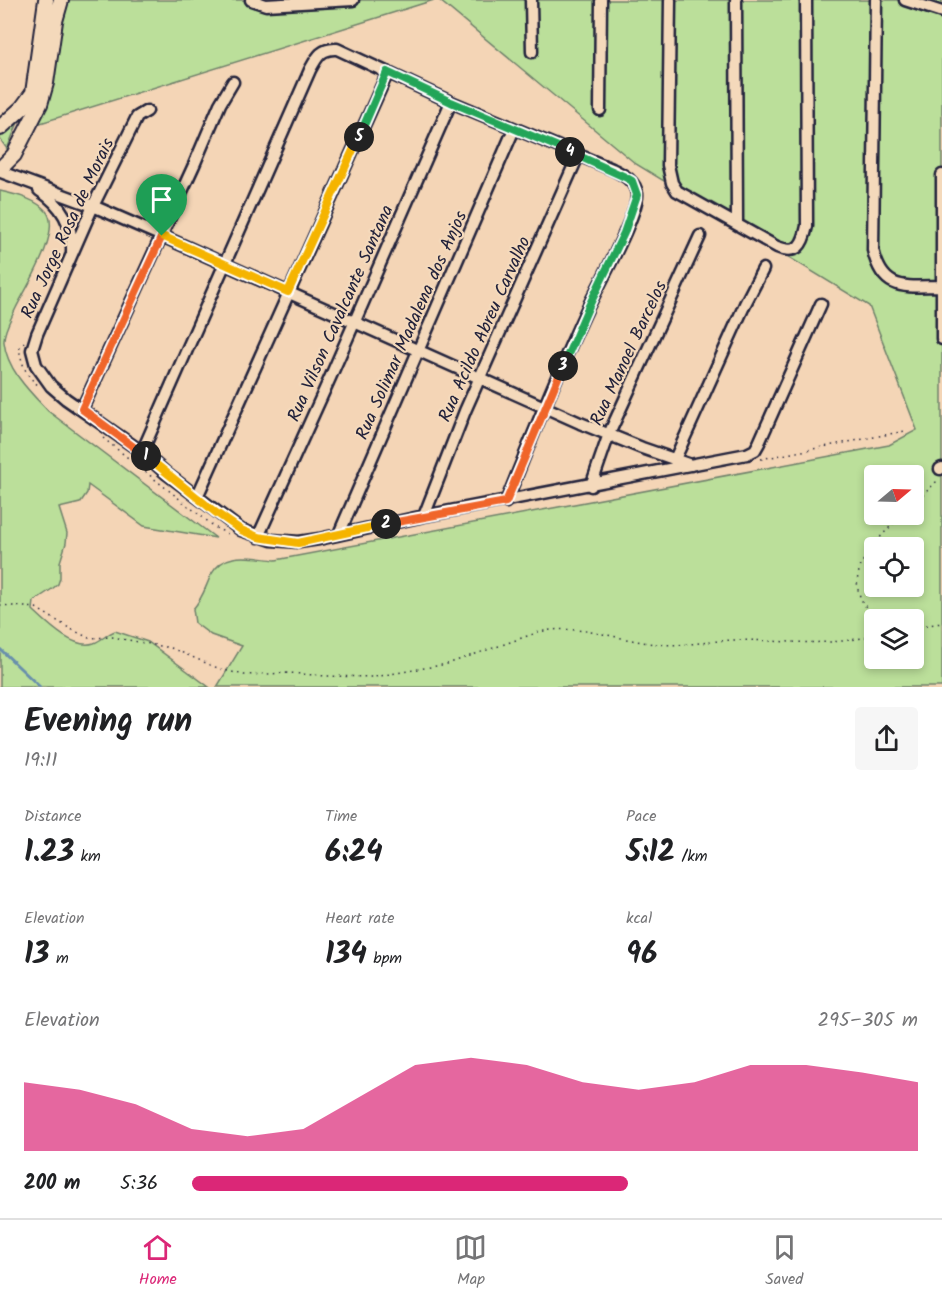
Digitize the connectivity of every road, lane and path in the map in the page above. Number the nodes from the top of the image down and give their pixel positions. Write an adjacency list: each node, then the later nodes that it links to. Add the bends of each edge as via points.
1 (46, 0): 19 (street, via 33,93)
2 (60, 0): 22 (street, via 40,104 14,156)
3 (252, 0): 4 (street, via 266,5)
4 (353, 0)
5 (531, 0): 13 (street)
6 (601, 0): 17 (street)
7 (670, 0): 26 (street, via 668,165 672,183 685,196)
8 (736, 0): 26 (street)
9 (806, 0): 26 (street, via 805,238 800,246 787,251)
10 (876, 0): 32 (street, via 873,250 881,273 894,283)
11 (905, 0): 12 (street)
12 (942, 12)
13 (532, 52)
14 (387, 72): 16 (street); 30 (street, via 340,50 320,53); 33 (street)
15 (233, 82): 27 (street)
16 (451, 102): 20 (street); 35 (street, Rua Vilson Cavalcante Santana)
17 (600, 110)
18 (147, 111): 25 (street, Rua Jorge Rosa de Morais, via 137,117)
19 (0, 128)
20 (514, 129): 21 (street); 37 (street, Rua Solimar Madalena dos Anjos)
21 (578, 156): 38 (street, Rua Acildo Abreu Carvalho); 39 (street, via 632,181 637,195 624,233)
22 (1, 167): 24 (street)
23 (942, 175): 32 (street)
24 (24, 180): 25 (street); 29 (street, via 63,211 71,231)
25 (93, 206): 27 (street); 29 (street, Rua Jorge Rosa de Morais)
26 (737, 224)
27 (162, 236): 30 (street); 40 (street)
28 (700, 236): 41 (street, Rua Manoel Barcelos)
29 (72, 258): 40 (street, Rua Jorge Rosa de Morais, via 32,350 36,365 51,386)
30 (226, 264): 33 (street); 42 (street)
31 (763, 269): 43 (street)
32 (941, 286): 36 (street)
33 (288, 292): 35 (street); 48 (street)
34 (821, 304): 44 (street, via 754,450)
35 (354, 321): 37 (street); 53 (street, Rua Vilson Cavalcante Santana)
36 (942, 339)
37 (417, 351): 38 (street); 52 (street, Rua Solimar Madalena dos Anjos)
38 (480, 377): 39 (street); 50 (street, Rua Acildo Abreu Carvalho)
39 (545, 406): 41 (street); 49 (street)
40 (82, 409): 42 (street)
41 (609, 434): 43 (street); 46 (street, Rua Manoel Barcelos)
42 (142, 452): 48 (street)
43 (675, 459): 44 (street)
44 (692, 465): 46 (street)
45 (941, 469): 47 (path, via 936,482)
46 (591, 486): 49 (street)
47 (924, 494)
48 (197, 496): 53 (street, via 241,530)
49 (506, 502): 50 (street)
50 (424, 516): 52 (street)
51 (892, 525): 55 (path, via 868,550 859,569 862,601)
52 (339, 534): 53 (street, via 298,543)
53 (258, 537)
54 (0, 605): 58 (path, via 36,608 89,638 112,637 164,646 244,675 375,677 447,664 551,630 658,644 733,640 818,644)
55 (869, 609)
56 (942, 623): 57 (path)
57 (924, 626)
58 (864, 638)

